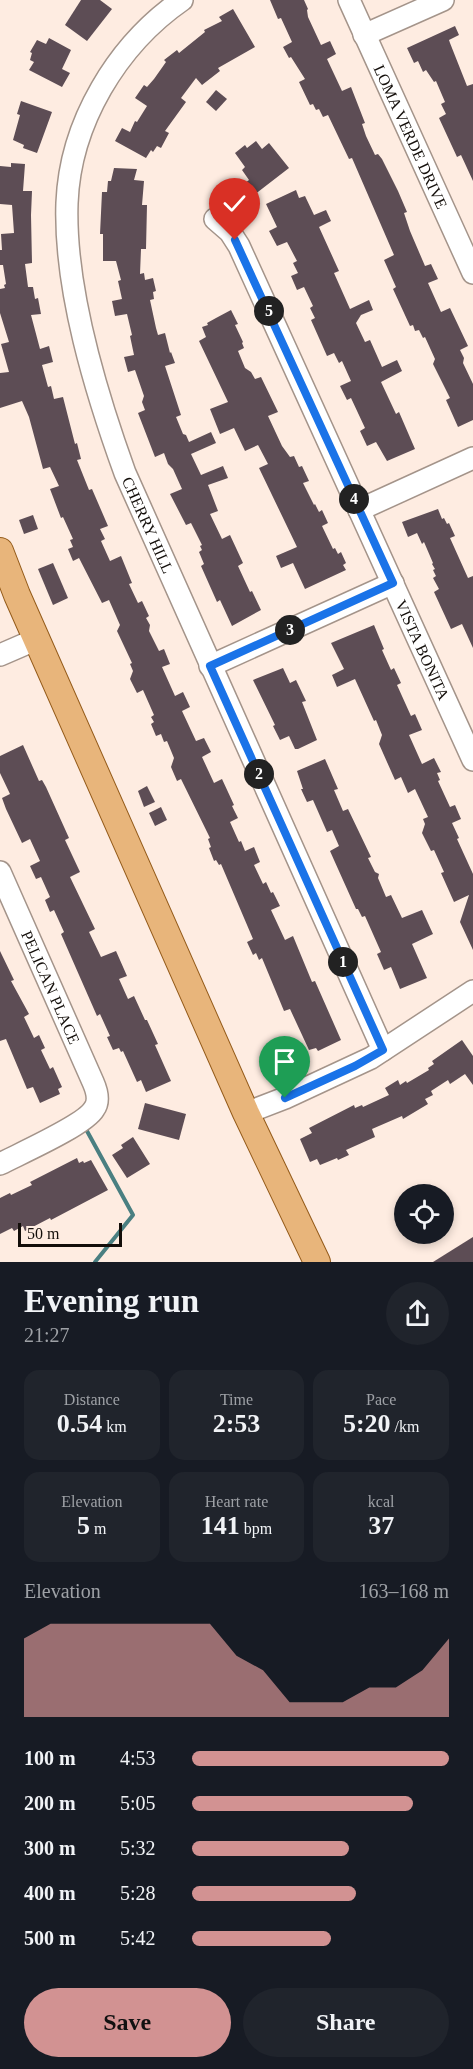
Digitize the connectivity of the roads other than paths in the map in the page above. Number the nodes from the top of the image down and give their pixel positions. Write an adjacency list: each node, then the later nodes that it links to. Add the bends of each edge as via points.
1 (182, 0): 13 (street, CHERRY HILL, via 140,35 100,91 72,168 67,227 78,308 103,411 142,516)
2 (349, 0): 4 (street, LOMA VERDE DRIVE)
3 (443, 0): 4 (street)
4 (364, 35): 6 (street, LOMA VERDE DRIVE)
5 (215, 219): 8 (street, VISTA BONITA, via 239,246)
6 (473, 273)
7 (473, 458): 8 (street)
8 (359, 510): 10 (street, VISTA BONITA)
9 (0, 552): 11 (main road)
10 (393, 583): 13 (street); 14 (street, VISTA BONITA)
11 (37, 639): 12 (street); 18 (main road)
12 (0, 655)
13 (210, 666): 17 (street, CHERRY HILL)
14 (473, 760)
15 (0, 872): 19 (street, PELICAN PLACE, via 97,1093 97,1104 81,1122)
16 (473, 991): 17 (street)
17 (383, 1050): 18 (street)
18 (246, 1113): 20 (main road)
19 (0, 1164)
20 (317, 1262)

